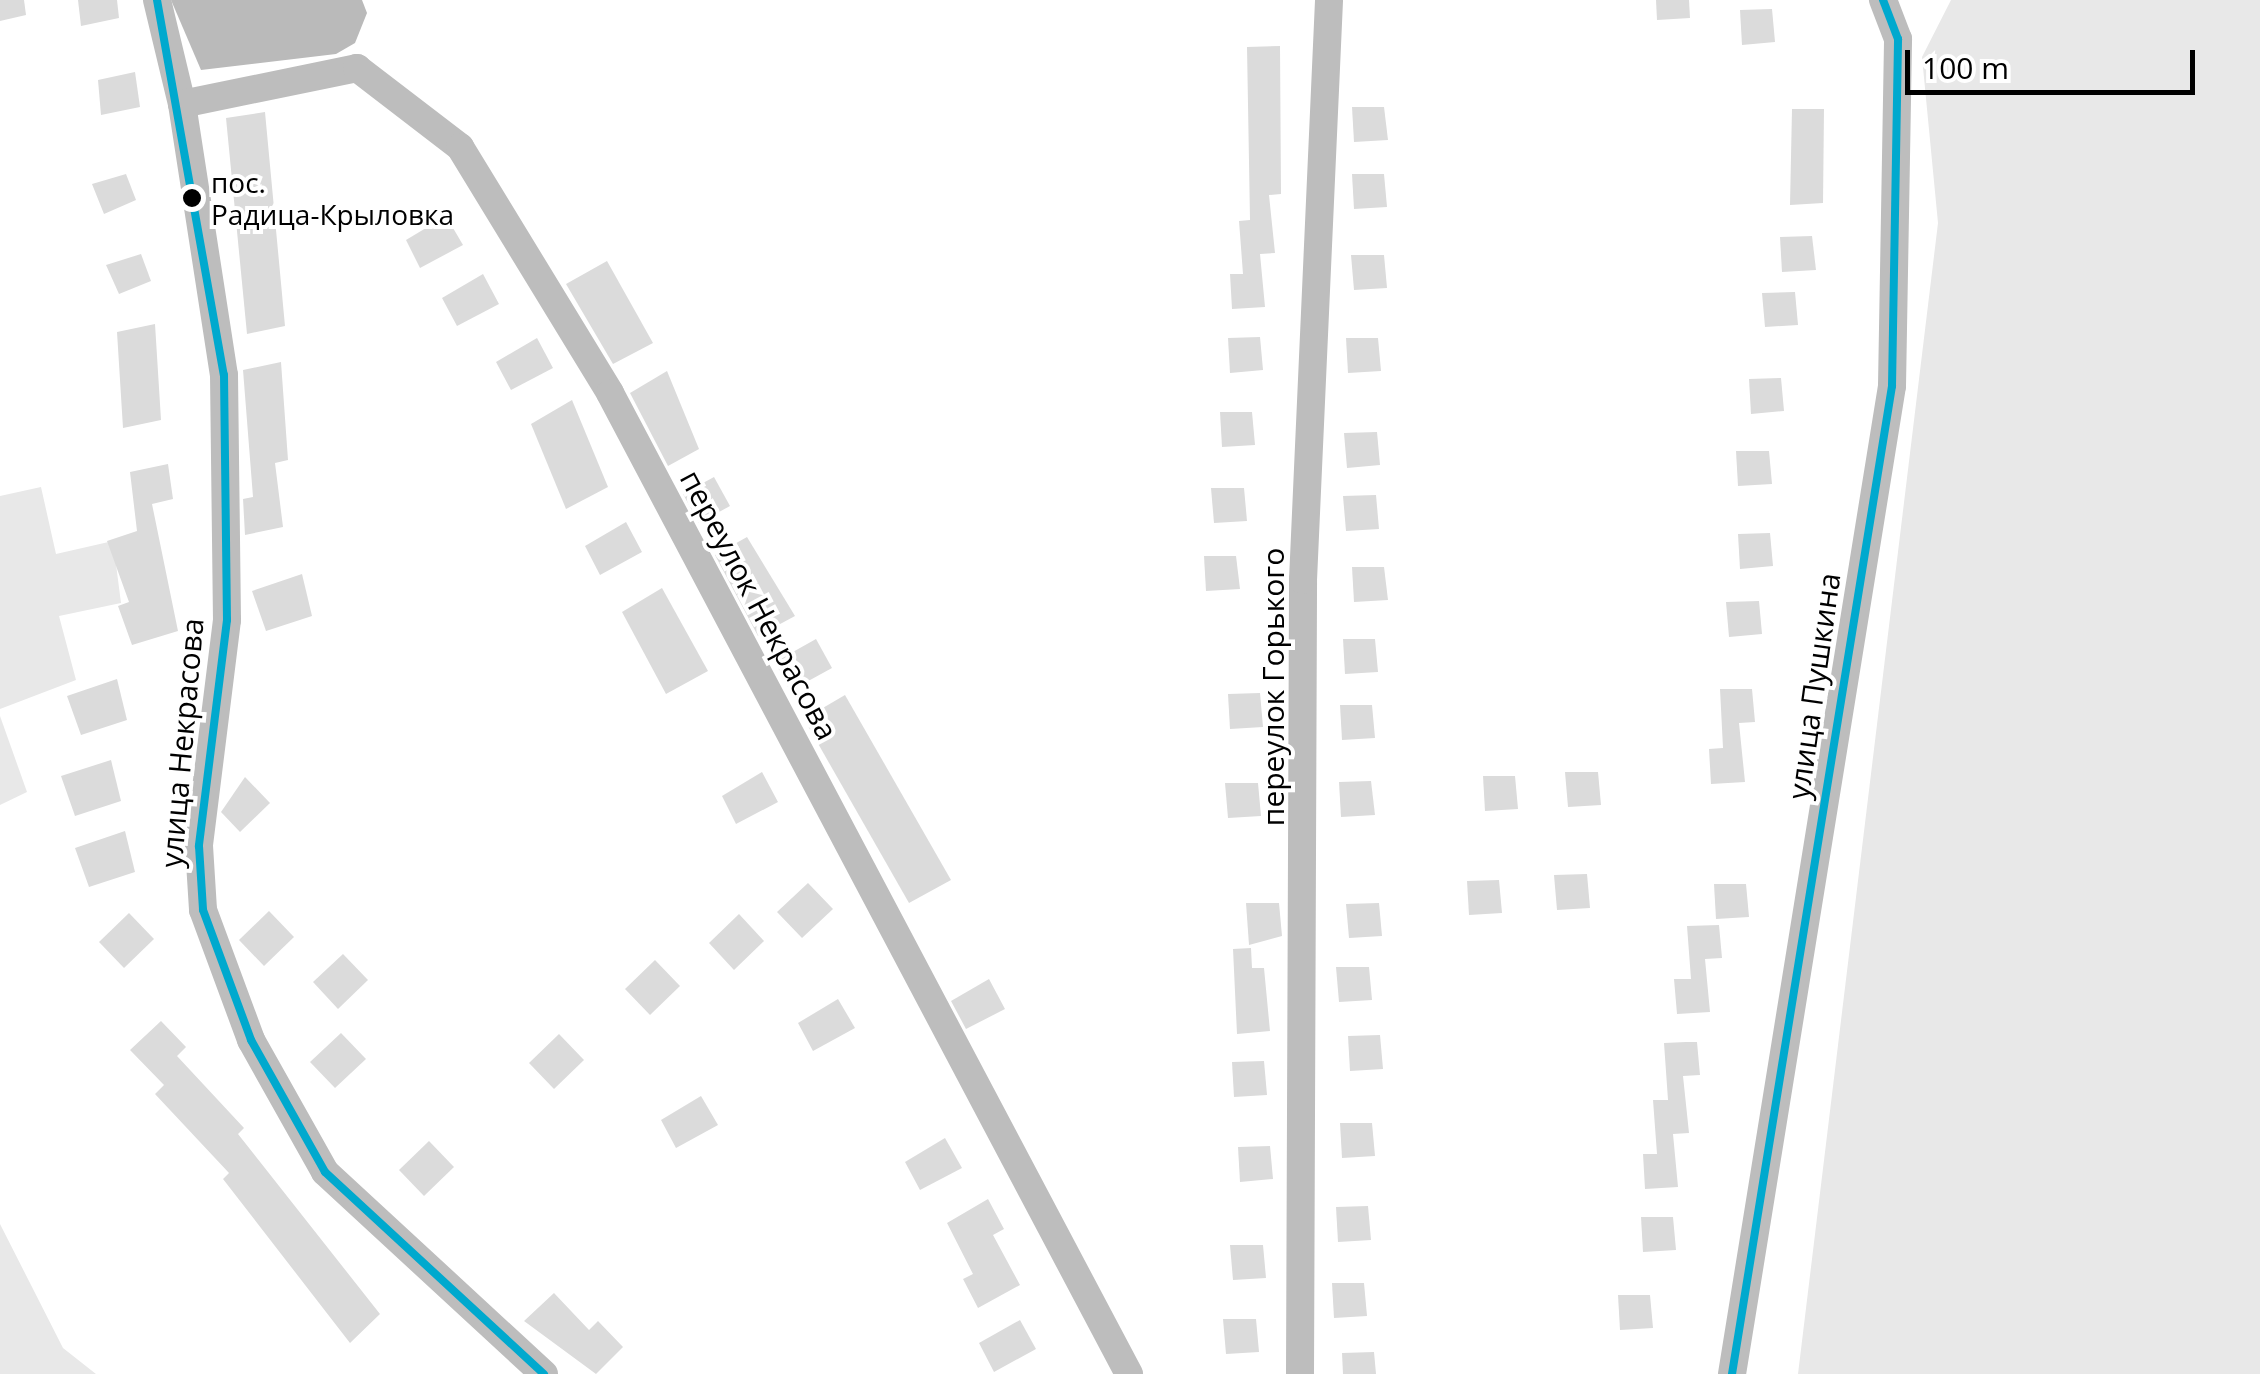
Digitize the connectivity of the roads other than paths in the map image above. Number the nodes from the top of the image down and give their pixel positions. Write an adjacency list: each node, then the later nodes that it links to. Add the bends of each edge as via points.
1 (157, 0): 4 (street, улица Некрасова)
2 (1329, 0): 7 (street, переулок Горького, via 1303,580)
3 (1884, 1): 8 (street, улица Пушкина, via 1898,39 1892,386)
4 (182, 104): 5 (street, улица Некрасова, via 224,374 227,620 199,846 203,910 251,1040 325,1172); 6 (street, переулок Некрасова, via 357,68 460,147 610,393)
5 (544, 1374)
6 (1129, 1374)
7 (1300, 1374)
8 (1732, 1374)

